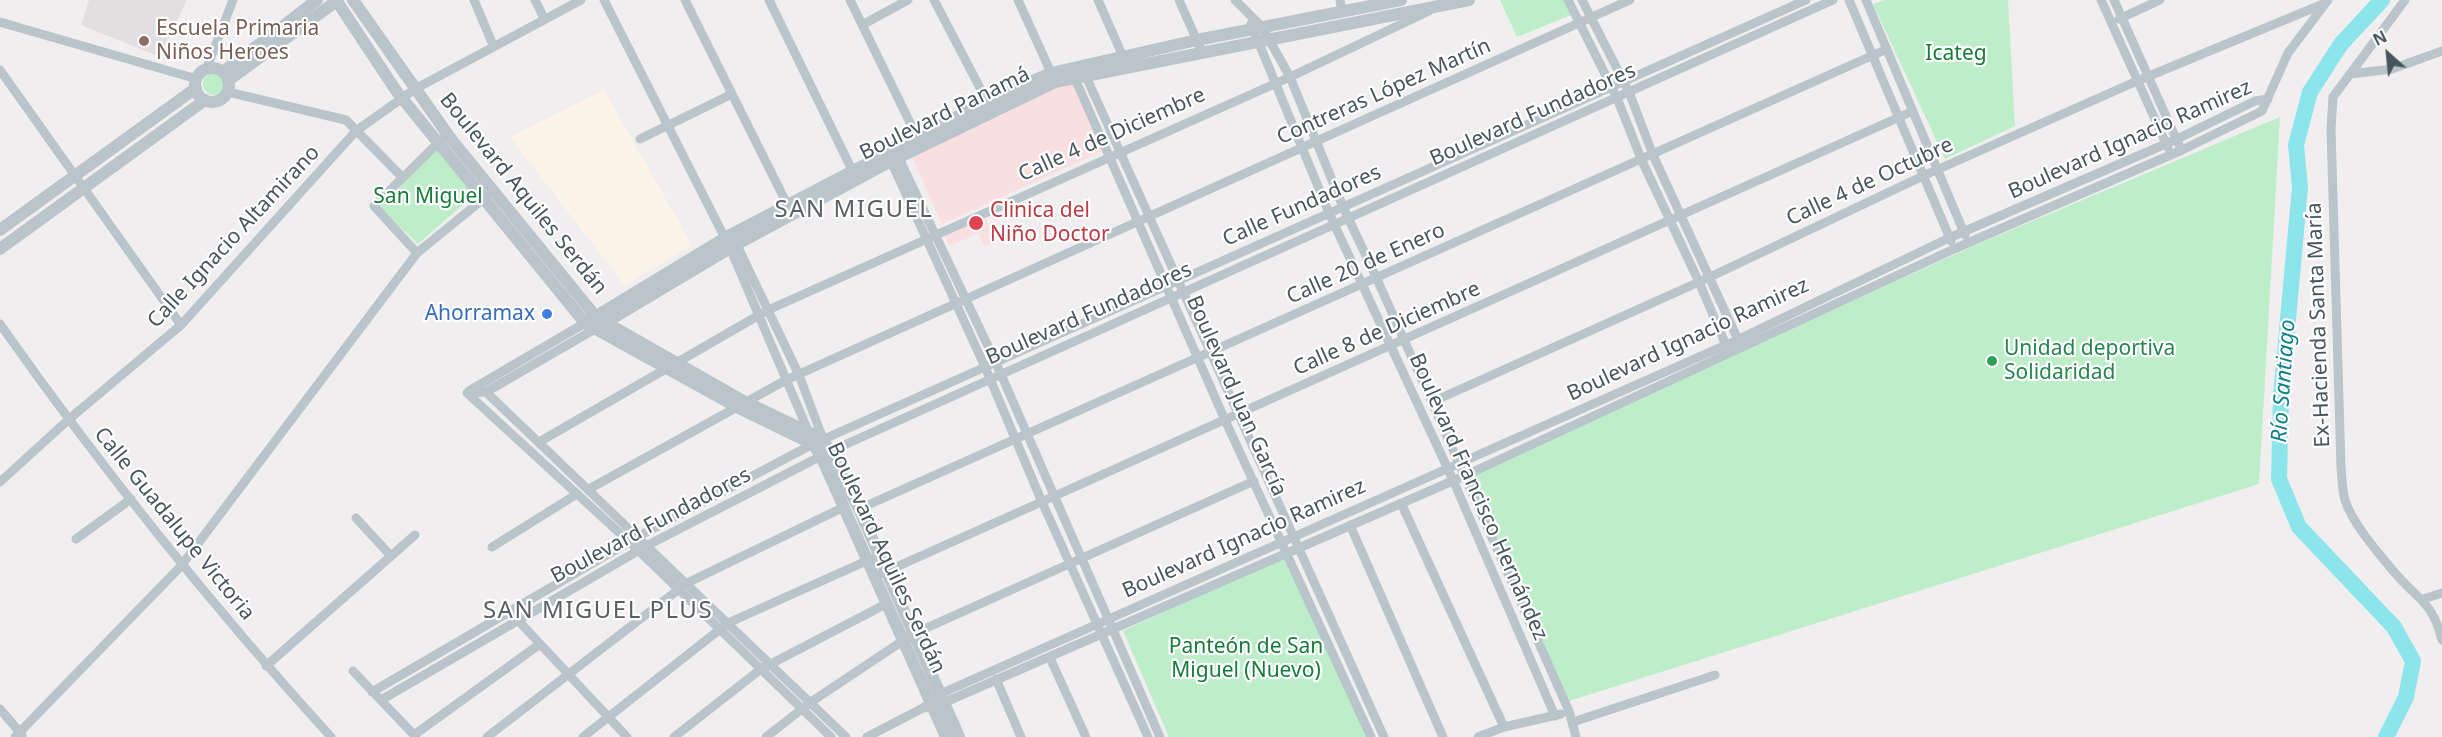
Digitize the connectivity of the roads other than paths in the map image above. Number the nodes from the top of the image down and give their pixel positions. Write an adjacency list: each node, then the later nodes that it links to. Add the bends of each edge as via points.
1 (234, 0): 55 (street)
2 (317, 0): 56 (street)
3 (337, 0): 56 (street); 64 (street, Boulevard Aquiles Serdán)
4 (353, 0): 61 (street, Boulevard Aquiles Serdán)
5 (474, 0): 43 (street)
6 (536, 0): 35 (street)
7 (581, 0): 35 (street, Calle Ignacio Altamirano)
8 (604, 0): 71 (street)
9 (685, 0): 63 (street)
10 (769, 0): 89 (street)
11 (850, 0): 40 (street)
12 (908, 0): 40 (street)
13 (934, 0): 68 (street)
14 (1018, 0): 54 (street)
15 (1098, 0): 48 (street)
16 (1179, 0): 42 (street)
17 (1235, 0): 41 (street, via 1251,15)
18 (1401, 0): 32 (street, Boulevard Panamá)
19 (1469, 0): 33 (street, Boulevard Panamá)
20 (1568, 0): 39 (street)
21 (1582, 0): 36 (street)
22 (1630, 0): 36 (street, Contreras López Martín)
23 (1806, 0): 58 (street, Calle Fundadores)
24 (1833, 0): 62 (street, Boulevard Fundadores)
25 (1849, 0): 47 (street)
26 (1866, 0): 44 (street)
27 (2101, 0): 38 (street)
28 (2114, 0): 34 (street)
29 (2160, 0): 34 (street)
30 (2405, 0): 51 (street, Ex-Hacienda Santa María)
31 (2327, 2): 52 (street, Calle 4 de Octubre); 66 (street, via 2288,53)
32 (1341, 6): 41 (street, Boulevard Panamá)
33 (1437, 7): 41 (street, Boulevard Panamá); 53 (street, Calle 4 de Diciembre)
34 (2122, 17): 38 (street); 52 (street)
35 (544, 18): 43 (street, Calle Ignacio Altamirano)
36 (1592, 18): 39 (street, Contreras López Martín); 58 (street)
37 (0, 22): 55 (street)
38 (2111, 22): 57 (street)
39 (1580, 24): 60 (street); 77 (street, Contreras López Martín)
40 (862, 25): 76 (street)
41 (1260, 34): 42 (street, Boulevard Panamá); 46 (street, Boulevard Panamá); 53 (street, Boulevard Francisco Hernández); 59 (street, Boulevard Francisco Hernández)
42 (1197, 39): 46 (street); 48 (street, Boulevard Panamá)
43 (493, 45): 61 (street, Calle Ignacio Altamirano)
44 (1887, 49): 47 (street, Calle 20 de Enero); 69 (street)
45 (2442, 51): 51 (street, via 2392,69)
46 (1202, 52): 48 (street, Boulevard Panamá)
47 (1873, 56): 70 (street); 84 (street, Calle 20 de Enero)
48 (1125, 61): 50 (street, Boulevard Panamá)
49 (0, 70): 88 (street)
50 (1078, 73): 54 (street, Boulevard Panamá); 80 (street, Boulevard Juan García); 83 (street, Boulevard Juan García)
51 (2349, 74): 188 (street, Ex-Hacienda Santa María, via 2333,97 2331,129 2345,501 2396,575)
52 (2148, 76): 57 (street, Calle 4 de Octubre); 74 (street)
53 (1290, 77): 59 (street, Calle 4 de Diciembre); 77 (street, Boulevard Francisco Hernández)
54 (1053, 78): 68 (street, Boulevard Panamá)
55 (199, 79): 56 (street); 67 (street); 88 (street)
56 (226, 81): 67 (street, via 218,101); 72 (street, via 346,120)
57 (2137, 81): 78 (street); 87 (street, Calle 4 de Octubre)
58 (1624, 82): 60 (street, Calle Fundadores); 62 (street)
59 (1276, 83): 79 (street, Boulevard Francisco Hernández); 80 (street, Calle 4 de Diciembre)
60 (1612, 88): 65 (street); 94 (street, Calle Fundadores)
61 (415, 89): 64 (street, Calle Ignacio Altamirano); 73 (street, Boulevard Aquiles Serdán)
62 (1629, 92): 65 (street, Boulevard Fundadores); 84 (street)
63 (732, 94): 71 (street); 95 (street)
64 (401, 98): 72 (street, Calle Ignacio Altamirano); 73 (street, Boulevard Aquiles Serdán)
65 (1617, 98): 86 (street); 99 (street, Boulevard Fundadores)
66 (2268, 99): 74 (street, Boulevard Ignacio Ramirez, via 2255,101); 81 (street, Boulevard Ignacio Ramirez, via 2262,111)
67 (205, 100): 92 (street)
68 (990, 106): 76 (street, Boulevard Panamá)
69 (1913, 111): 70 (street, Calle 8 de Diciembre); 87 (street)
70 (1898, 116): 90 (street); 97 (street, Calle 8 de Diciembre)
71 (667, 125): 75 (street); 107 (street)
72 (356, 131): 91 (street); 125 (street, Calle Ignacio Altamirano)
73 (443, 139): 91 (street); 93 (street, Boulevard Aquiles Serdán)
74 (2177, 139): 78 (street, Boulevard Ignacio Ramirez); 81 (street)
75 (640, 140)
76 (920, 141): 82 (street, Boulevard Panamá)
77 (1318, 142): 79 (street, Contreras López Martín); 94 (street, Boulevard Francisco Hernández)
78 (2166, 144): 85 (street); 104 (street, Boulevard Ignacio Ramirez)
79 (1304, 148): 96 (street, Boulevard Francisco Hernández); 98 (street, Contreras López Martín)
80 (1122, 150): 83 (street, Calle 4 de Diciembre); 98 (street, Boulevard Juan García)
81 (2182, 150): 85 (street, Boulevard Ignacio Ramirez)
82 (893, 155): 89 (street, Boulevard Panamá); 105 (street)
83 (1110, 155): 100 (street, Boulevard Juan García); 105 (street, Calle 4 de Diciembre)
84 (1653, 155): 86 (street, Calle 20 de Enero); 97 (street)
85 (2171, 155): 108 (street, Boulevard Ignacio Ramirez)
86 (1642, 161): 101 (street); 113 (street, Calle 20 de Enero)
87 (1937, 170): 90 (street, Calle 4 de Octubre); 104 (street)
88 (77, 175): 92 (street); 103 (street)
89 (854, 175): 95 (street, Boulevard Panamá)
90 (1923, 176): 106 (street); 112 (street, Calle 4 de Octubre)
91 (402, 177): 111 (street, via 374,206)
92 (86, 188): 109 (street); 125 (street)
93 (488, 195): 111 (street); 123 (street, Boulevard Aquiles Serdán)
94 (1343, 207): 96 (street, Calle Fundadores); 99 (street, Boulevard Francisco Hernández)
95 (790, 209): 107 (street, Boulevard Panamá)
96 (1329, 213): 102 (street, Boulevard Francisco Hernández); 114 (street, Calle Fundadores)
97 (1683, 215): 101 (street, Calle 8 de Diciembre); 112 (street)
98 (1151, 216): 100 (street, Contreras López Martín); 114 (street, Boulevard Juan García)
99 (1347, 217): 102 (street, Boulevard Fundadores); 113 (street, Boulevard Francisco Hernández)
100 (1140, 221): 117 (street, Boulevard Juan García); 120 (street, Contreras López Martín)
101 (1670, 221): 115 (street); 126 (street, Calle 8 de Diciembre)
102 (1334, 223): 116 (street, Boulevard Francisco Hernández); 118 (street, Boulevard Fundadores)
103 (0, 230)
104 (1964, 232): 106 (street, Boulevard Ignacio Ramirez); 108 (street)
105 (930, 236): 120 (street); 121 (street, Calle 4 de Diciembre)
106 (1949, 238): 110 (street); 127 (street, Boulevard Ignacio Ramirez)
107 (731, 241): 121 (street); 122 (street); 123 (street, Boulevard Panamá)
108 (1969, 242): 110 (street, Boulevard Ignacio Ramirez)
109 (0, 249)
110 (1954, 249): 127 (street, Boulevard Ignacio Ramirez)
111 (417, 253): 183 (street)
112 (1710, 277): 115 (street, Calle 4 de Octubre); 127 (street)
113 (1377, 279): 116 (street, Calle 20 de Enero); 126 (street, Boulevard Francisco Hernández)
114 (1180, 280): 117 (street, Calle Fundadores); 118 (street, Boulevard Juan García)
115 (1699, 282): 129 (street); 141 (street, Calle 4 de Octubre)
116 (1362, 285): 128 (street, Boulevard Francisco Hernández); 130 (street, Calle 20 de Enero)
117 (1167, 286): 119 (street, Boulevard Juan García); 132 (street, Calle Fundadores)
118 (1185, 292): 119 (street, Boulevard Fundadores); 130 (street, Boulevard Juan García)
119 (1172, 297): 131 (street, Boulevard Juan García); 135 (street, Boulevard Fundadores)
120 (959, 302): 132 (street); 134 (street); 136 (street, Contreras López Martín)
121 (768, 310): 122 (street, Calle 4 de Diciembre); 136 (street)
122 (759, 315): 133 (street); 138 (street)
123 (596, 323): 133 (street, Boulevard Aquiles Serdán); 139 (street, Boulevard Panamá); 140 (street, Boulevard Panamá)
124 (0, 324): 144 (street, Calle Guadalupe Victoria)
125 (181, 325): 144 (street, Calle Ignacio Altamirano)
126 (1404, 341): 128 (street, Calle 8 de Diciembre); 141 (street, Boulevard Francisco Hernández)
127 (1740, 344): 129 (street, Boulevard Ignacio Ramirez)
128 (1390, 347): 143 (street, Calle 8 de Diciembre); 153 (street, Boulevard Francisco Hernández)
129 (1728, 350): 152 (street, Boulevard Ignacio Ramirez); 154 (street, Boulevard Ignacio Ramirez)
130 (1211, 353): 131 (street, Calle 20 de Enero); 143 (street, Boulevard Juan García)
131 (1199, 358): 145 (street, Boulevard Juan García); 147 (street, Calle 20 de Enero)
132 (996, 363): 134 (street, Calle Fundadores); 135 (street)
133 (673, 366): 142 (street, Boulevard Aquiles Serdán); 149 (street)
134 (985, 367): 137 (street); 150 (street, Calle Fundadores)
135 (1000, 374): 137 (street, Boulevard Fundadores); 147 (street)
136 (799, 375): 138 (street, Contreras López Martín); 150 (street)
137 (989, 379): 148 (street); 151 (street, Boulevard Fundadores)
138 (786, 380): 142 (street, Contreras López Martín); 146 (street)
139 (486, 392): 140 (street); 149 (street)
140 (467, 393): 159 (street)
141 (1432, 402): 152 (street, Boulevard Francisco Hernández)
142 (741, 404): 146 (street, Boulevard Aquiles Serdán); 150 (street, Boulevard Aquiles Serdán); 158 (street, Contreras López Martín)
143 (1239, 415): 145 (street, Calle 8 de Diciembre); 170 (street, Boulevard Juan García)
144 (68, 420): 157 (street, Calle Ignacio Altamirano); 161 (street, Calle Guadalupe Victoria)
145 (1226, 420): 156 (street, Boulevard Juan García); 160 (street, Calle 8 de Diciembre)
146 (809, 431): 150 (street, Boulevard Aquiles Serdán)
147 (1027, 434): 148 (street, Calle 20 de Enero); 160 (street)
148 (1016, 440): 162 (street); 165 (street, Calle 20 de Enero)
149 (539, 442): 158 (street)
150 (818, 442): 151 (street, Boulevard Aquiles Serdán); 169 (street, Boulevard Fundadores)
151 (826, 454): 164 (street, Boulevard Aquiles Serdán); 165 (street, Boulevard Aquiles Serdán); 174 (street, Boulevard Fundadores)
152 (1459, 463): 153 (street, Boulevard Ignacio Ramirez); 154 (street, Boulevard Francisco Hernández)
153 (1446, 469): 155 (street, Boulevard Francisco Hernández); 170 (street, Boulevard Ignacio Ramirez)
154 (1464, 476): 155 (street, Boulevard Ignacio Ramirez); 215 (street, Boulevard Francisco Hernández)
155 (1453, 480): 163 (street, Boulevard Ignacio Ramirez); 216 (street, Boulevard Francisco Hernández)
156 (1254, 481): 173 (street, Boulevard Juan García); 181 (street)
157 (0, 482)
158 (589, 489): 169 (street)
159 (577, 494): 172 (street); 175 (street)
160 (1054, 497): 162 (street, Calle 8 de Diciembre); 181 (street)
161 (131, 499): 171 (street); 183 (street, Calle Guadalupe Victoria)
162 (1042, 502): 182 (street); 184 (street, Calle 8 de Diciembre)
163 (1401, 503): 167 (street, Boulevard Ignacio Ramirez); 219 (street)
164 (844, 507): 180 (street, Boulevard Aquiles Serdán); 185 (street)
165 (859, 509): 180 (street, Boulevard Aquiles Serdán)
166 (356, 518): 179 (street)
167 (1350, 525): 176 (street, Boulevard Ignacio Ramirez); 239 (street)
168 (415, 535): 179 (street)
169 (639, 536): 172 (street, Boulevard Fundadores); 174 (street)
170 (1293, 537): 173 (street, Boulevard Ignacio Ramirez); 176 (street, Boulevard Juan García)
171 (76, 539)
172 (629, 542): 177 (street); 190 (street, Boulevard Fundadores)
173 (1281, 543): 178 (street, Boulevard Juan García); 192 (street, Boulevard Ignacio Ramirez)
174 (648, 544): 177 (street, Boulevard Fundadores); 185 (street)
175 (492, 546)
176 (1298, 548): 178 (street, Boulevard Ignacio Ramirez); 238 (street, Boulevard Juan García)
177 (638, 550): 186 (street); 191 (street, Boulevard Fundadores)
178 (1286, 553): 196 (street, Boulevard Ignacio Ramirez); 237 (street, Boulevard Juan García)
179 (391, 556): 203 (street)
180 (873, 558): 184 (street, Boulevard Aquiles Serdán); 193 (street)
181 (1079, 558): 182 (street); 192 (street)
182 (1069, 562): 194 (street); 198 (street)
183 (181, 566): 203 (street, Calle Guadalupe Victoria); 220 (street)
184 (880, 575): 189 (street, Boulevard Aquiles Serdán); 198 (street, Boulevard Aquiles Serdán)
185 (687, 583): 186 (street); 193 (street)
186 (678, 589): 195 (street); 206 (street)
187 (2442, 593): 188 (street)
188 (2423, 599): 199 (street, Ex-Hacienda Santa María, via 2436,618)
189 (886, 604): 198 (street, Boulevard Aquiles Serdán); 202 (street)
190 (510, 611): 191 (street); 209 (street, Boulevard Fundadores)
191 (518, 620): 200 (street); 210 (street, Boulevard Fundadores)
192 (1107, 620): 194 (street, Boulevard Ignacio Ramirez); 196 (street)
193 (728, 623): 195 (street); 202 (street)
194 (1098, 625): 197 (street); 212 (street, Boulevard Ignacio Ramirez)
195 (720, 630): 204 (street); 217 (street)
196 (1112, 630): 197 (street, Boulevard Ignacio Ramirez); 236 (street)
197 (1102, 635): 201 (street, Boulevard Ignacio Ramirez); 235 (street)
198 (908, 637): 211 (street); 212 (street, Boulevard Aquiles Serdán)
199 (2442, 640)
200 (540, 644): 206 (street); 221 (street)
201 (1050, 658): 208 (street, Boulevard Ignacio Ramirez); 234 (street)
202 (770, 664): 204 (street); 211 (street)
203 (266, 666): 222 (street, Calle Guadalupe Victoria)
204 (761, 669): 214 (street); 226 (street)
205 (353, 671): 209 (street)
206 (567, 674): 217 (street); 223 (street)
207 (1715, 675): 218 (street)
208 (996, 679): 212 (street, Boulevard Ignacio Ramirez); 233 (street)
209 (372, 692): 210 (street)
210 (381, 700): 221 (street)
211 (811, 702): 214 (street); 229 (street)
212 (934, 702): 230 (street); 231 (street, Boulevard Aquiles Serdán); 232 (street, Boulevard Aquiles Serdán)
213 (0, 709): 220 (street)
214 (802, 710): 227 (street); 228 (street)
215 (1569, 711): 216 (street); 218 (street, Boulevard Francisco Hernández)
216 (1555, 716): 219 (street)
217 (608, 718): 224 (street); 225 (street)
218 (1573, 722): 241 (street, Boulevard Francisco Hernández)
219 (1504, 727): 240 (street)
220 (20, 735)
221 (415, 736)
222 (331, 737)
223 (487, 737)
224 (584, 737)
225 (627, 737)
226 (674, 737)
227 (766, 737)
228 (831, 737)
229 (846, 737)
230 (867, 737)
231 (946, 737)
232 (959, 737)
233 (1022, 737)
234 (1086, 737)
235 (1148, 737)
236 (1160, 737)
237 (1371, 737)
238 (1384, 737)
239 (1443, 737)
240 (1478, 737)
241 (1576, 737)

